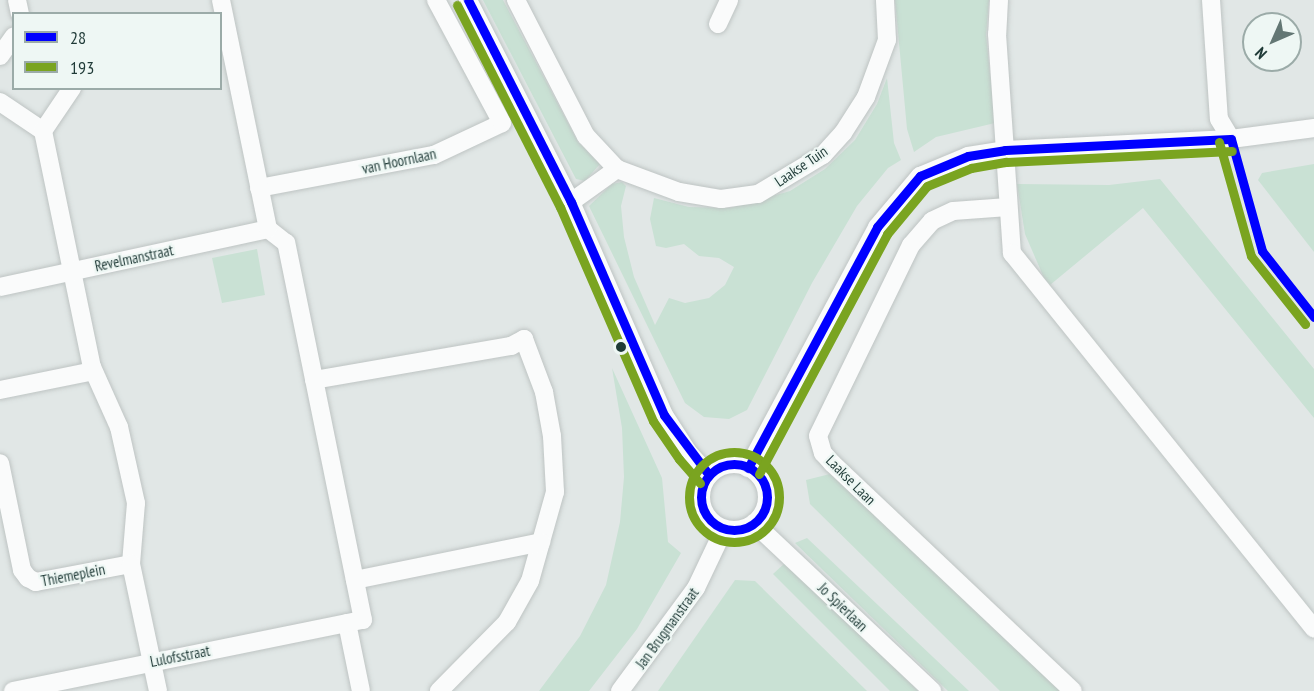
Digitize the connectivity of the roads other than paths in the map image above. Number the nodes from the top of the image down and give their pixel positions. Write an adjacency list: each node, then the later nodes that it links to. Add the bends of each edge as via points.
1 (221, 0): 19 (street)
2 (436, 0): 19 (street, van Hoornlaan, via 502,123 434,155)
3 (468, 0): 20 (street)
4 (516, 0): 18 (street, Laakse Tuin, via 586,136)
5 (729, 0): 9 (street)
6 (885, 0): 18 (street, Laakse Tuin, via 887,40 866,97 823,155 789,177 758,194 721,199 679,192)
7 (999, 0): 17 (street, via 997,34)
8 (1211, 0): 16 (street, via 1219,119)
9 (718, 24)
10 (12, 39): 11 (street)
11 (0, 56)
12 (71, 90): 15 (street)
13 (0, 102): 15 (street)
14 (1314, 128): 16 (street)
15 (43, 131): 23 (street)
16 (1231, 139): 17 (street)
17 (1005, 150): 21 (street); 29 (street, via 968,156 920,176 907,188 877,227 830,309)
18 (617, 169): 20 (street)
19 (259, 188): 22 (street)
20 (571, 202): 30 (street, via 664,415)
21 (1008, 207): 37 (street, via 1012,253 1024,270); 45 (street, Laakse Laan, via 953,211 932,221 911,245 818,436 823,453 833,464)
22 (268, 229): 23 (street, Revelmanstraat); 26 (street, via 286,243)
23 (72, 272): 24 (street, Revelmanstraat); 25 (street)
24 (0, 287)
25 (93, 371): 27 (street); 34 (street, via 119,427 136,503)
26 (314, 380): 33 (street, via 511,346 524,339 544,392 552,435 555,492); 35 (street)
27 (0, 390)
28 (0, 463): 34 (street, Thiemeplein, via 22,570 28,578 36,582)
29 (748, 468): 30 (street, via 728,465); 31 (street, via 759,476 766,500)
30 (709, 475): 32 (street, via 700,499 712,522)
31 (754, 523): 32 (street, via 745,528); 44 (street, Jo Spierlaan)
32 (724, 529): 43 (street, Jan Brugmanstraat, via 696,588)
33 (541, 542): 35 (street); 42 (street, via 530,581 507,622)
34 (131, 564): 38 (street)
35 (355, 580): 36 (street, via 363,620)
36 (347, 623): 38 (street, Lulofsstraat); 41 (street)
37 (1314, 629)
38 (151, 662): 39 (street, Lulofsstraat); 40 (street)
39 (13, 691)
40 (158, 691)
41 (362, 691)
42 (439, 691)
43 (620, 691)
44 (932, 691)
45 (1073, 691)

